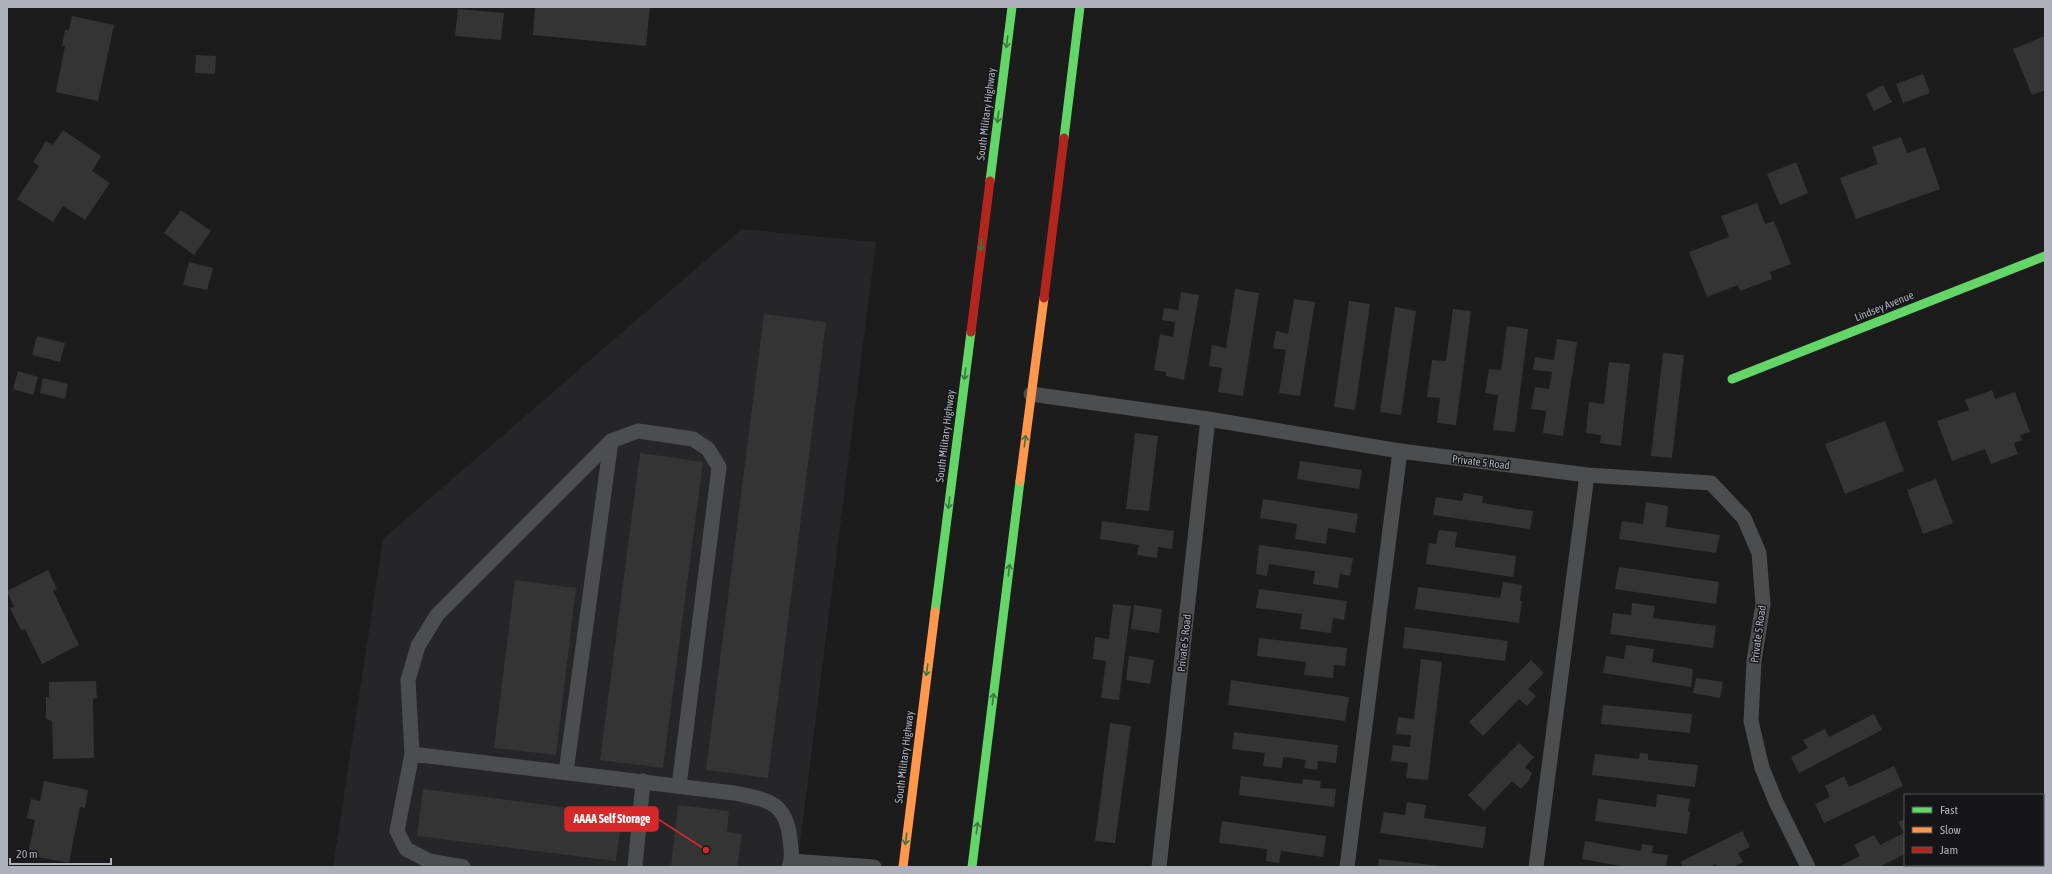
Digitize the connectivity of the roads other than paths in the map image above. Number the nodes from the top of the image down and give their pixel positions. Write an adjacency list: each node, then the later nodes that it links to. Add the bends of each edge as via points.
1 (1012, 7): 18 (main road, South Military Highway, one-way to 18)
2 (1080, 7): 5 (main road)
3 (2045, 256): 4 (main road, Lindsey Avenue)
4 (1732, 379)
5 (1031, 394): 6 (lane, Private 5 Road); 19 (main road, one-way to 5)
6 (1208, 418): 8 (lane, Private 5 Road); 20 (lane, Private 5 Road)
7 (611, 441): 10 (lane, via 437,615 418,646 408,680); 11 (lane); 13 (lane, via 638,432 693,440 708,449 719,467)
8 (1400, 451): 9 (lane, Private 5 Road); 21 (lane)
9 (1587, 475): 22 (lane); 23 (lane, Private 5 Road, via 1711,483 1744,518 1759,553 1763,604 1754,661 1751,721 1762,768)
10 (412, 754): 11 (lane); 15 (lane, via 397,832 406,848 429,861)
11 (566, 772): 12 (lane)
12 (643, 781): 13 (lane); 16 (lane)
13 (679, 786): 14 (lane, via 734,792 767,800 781,811 788,823)
14 (791, 864): 17 (lane)
15 (463, 867)
16 (635, 867)
17 (874, 867)
18 (902, 867)
19 (972, 867)
20 (1159, 867)
21 (1346, 867)
22 (1536, 867)
23 (1808, 867)

